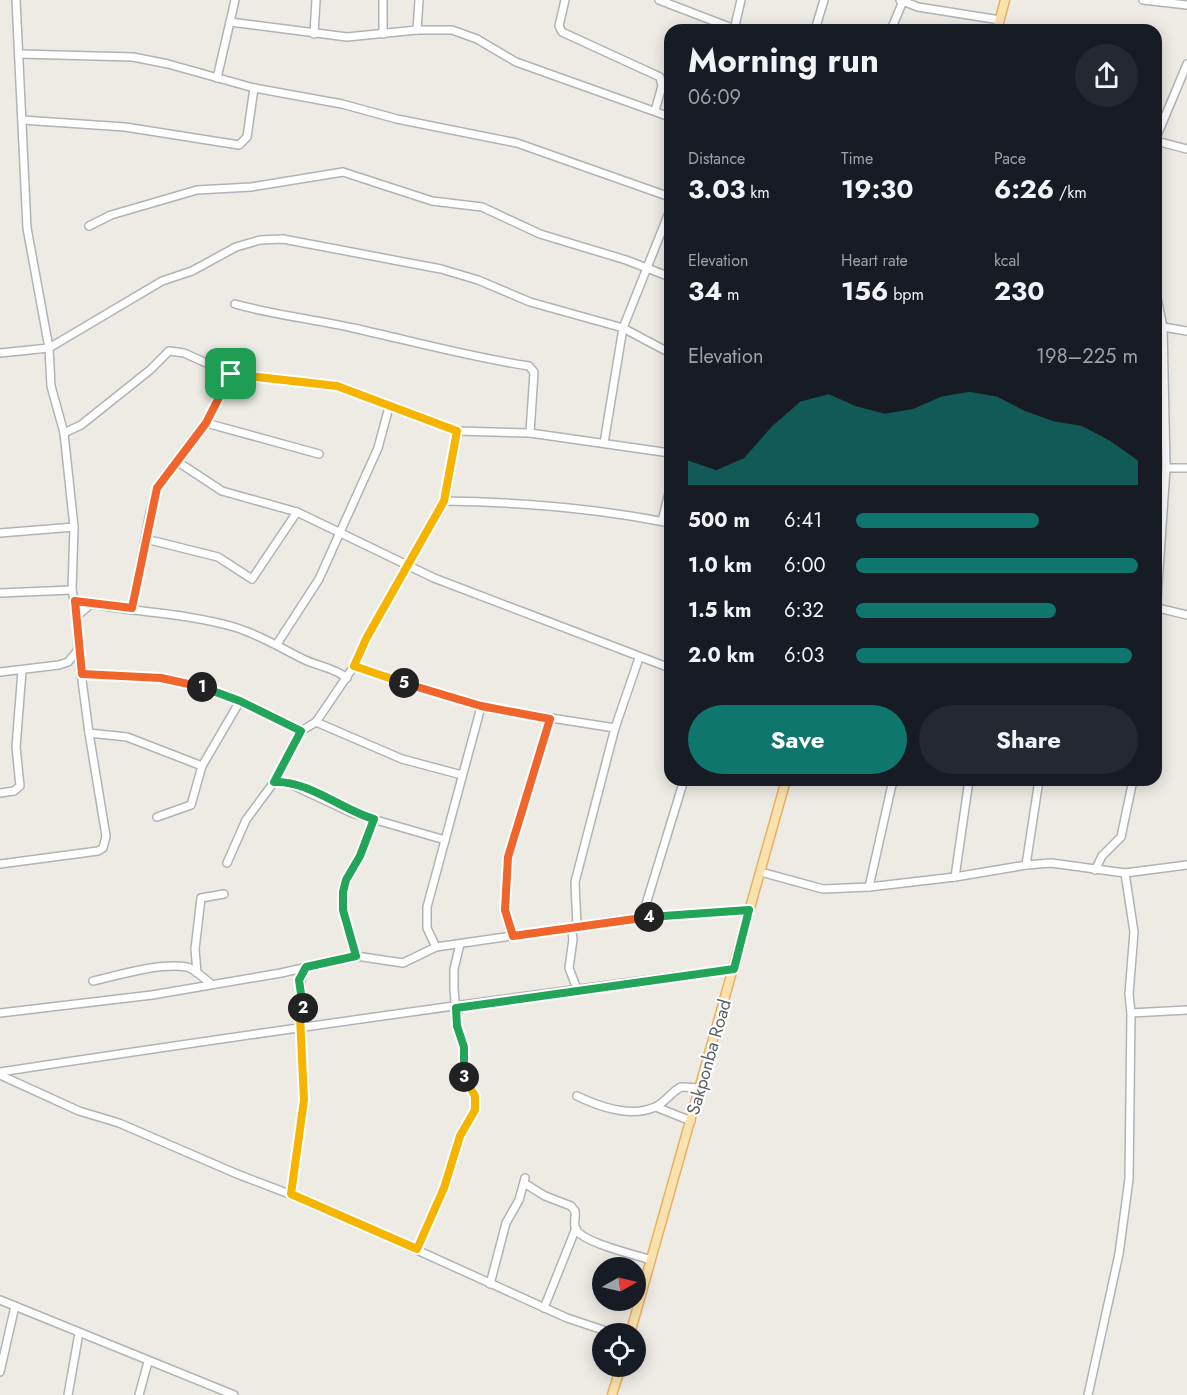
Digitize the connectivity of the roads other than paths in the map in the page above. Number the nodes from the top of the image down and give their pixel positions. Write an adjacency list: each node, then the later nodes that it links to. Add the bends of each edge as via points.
1 (16, 0): 24 (street)
2 (234, 0): 15 (street)
3 (316, 0): 22 (street)
4 (383, 0): 23 (street)
5 (419, 0): 21 (street)
6 (565, 0): 28 (street, via 559,26 562,32 660,77 662,86)
7 (659, 0): 16 (street)
8 (741, 0): 17 (street)
9 (824, 0): 18 (street)
10 (1005, 0): 14 (main road)
11 (1143, 0): 13 (street)
12 (902, 1): 14 (street); 19 (street)
13 (1187, 5)
14 (1000, 20): 20 (main road)
15 (230, 22): 22 (street); 26 (street)
16 (720, 24)
17 (736, 24)
18 (817, 24)
19 (893, 24)
20 (999, 24)
21 (417, 30): 23 (street); 28 (street, via 452,30 477,39 516,62)
22 (314, 34): 23 (street)
23 (383, 34)
24 (20, 54): 26 (street, via 133,57); 30 (street)
25 (1187, 64): 31 (street)
26 (217, 78): 27 (street)
27 (254, 88): 30 (street, via 247,137 239,145 125,127); 34 (street, via 517,143)
28 (655, 111): 29 (street)
29 (664, 115)
30 (22, 120): 45 (street, via 27,228)
31 (1162, 124)
32 (1162, 141): 33 (street)
33 (1187, 149)
34 (664, 195)
35 (89, 226): 37 (street, via 111,215 197,190 251,188 342,172 432,201 482,207 540,234)
36 (664, 227): 37 (street)
37 (649, 269): 38 (street); 42 (street)
38 (664, 275)
39 (235, 304): 53 (street, via 475,358 529,366 534,372)
40 (1162, 322): 41 (street)
41 (1163, 327): 43 (street); 44 (street)
42 (623, 328): 45 (street, via 530,302 441,269 283,239 236,247 192,271 162,281); 46 (street); 54 (street)
43 (1187, 331)
44 (1162, 336)
45 (49, 348): 47 (street); 52 (street, via 51,386)
46 (664, 350)
47 (0, 353)
48 (231, 374): 49 (street, via 337,386); 50 (street); 52 (street, via 184,353 169,351 81,425)
49 (389, 407): 51 (street); 68 (street, via 378,448)
50 (206, 423): 57 (street); 58 (street)
51 (457, 431): 53 (street); 61 (street)
52 (64, 433): 66 (street)
53 (530, 433): 54 (street)
54 (604, 443): 56 (street)
55 (1162, 443): 59 (street)
56 (664, 452)
57 (319, 454)
58 (178, 462): 63 (street, via 222,491); 69 (street, via 157,488)
59 (1166, 468): 60 (street); 62 (street)
60 (1187, 468)
61 (444, 501): 65 (street, via 600,510); 70 (street)
62 (1162, 512)
63 (297, 513): 68 (street); 69 (street, via 252,579 218,557)
64 (664, 513): 65 (street)
65 (662, 521)
66 (74, 527): 67 (street); 71 (street)
67 (0, 532)
68 (341, 532): 70 (street); 79 (street, via 319,579)
69 (146, 539): 75 (street)
70 (407, 566): 81 (street); 82 (street)
71 (72, 590): 72 (street); 73 (street)
72 (0, 593)
73 (75, 601): 74 (street); 78 (street)
74 (91, 604): 75 (street); 78 (street)
75 (132, 608): 79 (street, via 236,627)
76 (1162, 612): 77 (street)
77 (1187, 615)
78 (77, 616): 80 (street)
79 (277, 644): 87 (street, via 303,660)
80 (78, 650): 84 (street, via 68,662); 86 (street)
81 (639, 658): 83 (street); 92 (street)
82 (354, 666): 87 (street); 89 (street)
83 (664, 666)
84 (22, 671): 85 (street); 104 (street, via 16,747 20,786 14,792)
85 (0, 672)
86 (82, 674): 88 (street, via 161,678); 94 (street)
87 (347, 678): 91 (street)
88 (240, 701): 93 (street); 95 (street)
89 (481, 706): 90 (street); 96 (street)
90 (550, 719): 92 (street); 121 (street, via 508,857 505,910)
91 (316, 722): 93 (street); 96 (street, via 402,759)
92 (615, 728): 120 (street, via 575,882)
93 (301, 731): 97 (street)
94 (89, 733): 95 (street, via 127,737); 109 (street, via 106,836 103,848 79,855)
95 (202, 766): 105 (street, via 191,805)
96 (462, 775): 107 (street)
97 (274, 782): 106 (street, via 309,790 352,813); 108 (street, via 246,820)
98 (682, 786): 119 (street)
99 (784, 786): 113 (main road, Sakponba Road)
100 (892, 786): 116 (street)
101 (968, 786): 115 (street)
102 (1038, 786): 110 (street)
103 (1132, 786): 112 (street, via 1121,837 1102,856)
104 (0, 792)
105 (157, 817)
106 (374, 819): 107 (street); 124 (street, via 343,892 343,910)
107 (445, 840): 123 (street, via 427,907 427,928)
108 (227, 863)
109 (0, 864)
110 (1026, 865): 112 (street, via 1051,863); 115 (street)
111 (1187, 865): 114 (street)
112 (1095, 870): 114 (street)
113 (761, 872): 116 (street, via 812,888); 118 (main road, Sakponba Road)
114 (1125, 873): 134 (street, via 1134,932)
115 (955, 877): 116 (street)
116 (868, 887)
117 (225, 894): 127 (street, via 201,898)
118 (749, 910): 119 (street); 126 (main road, Sakponba Road)
119 (642, 917): 120 (street)
120 (574, 927): 121 (street); 130 (street, via 569,968)
121 (513, 936): 122 (street)
122 (460, 944): 123 (street); 131 (street, via 454,969)
123 (436, 947): 124 (street, via 403,963)
124 (356, 956): 125 (street)
125 (306, 967): 129 (street); 135 (street, via 299,980)
126 (734, 969): 130 (street); 137 (main road, Sakponba Road)
127 (196, 973): 128 (street, via 189,967 176,966); 129 (street)
128 (93, 981)
129 (210, 983): 133 (street, via 152,995)
130 (577, 989): 131 (street)
131 (456, 1008): 135 (street, via 386,1014); 143 (street, via 464,1047 463,1077 475,1096 475,1110 460,1136 444,1188)
132 (1187, 1010): 134 (street)
133 (0, 1013)
134 (1131, 1013): 160 (street, via 1128,1179 1119,1254)
135 (303, 1029): 136 (street); 141 (street, via 304,1100)
136 (0, 1073): 141 (street, via 42,1096 119,1123)
137 (700, 1088): 139 (street, via 681,1087); 140 (main road, Sakponba Road)
138 (578, 1096): 139 (street, via 594,1104 631,1111)
139 (656, 1107): 140 (street)
140 (691, 1121): 144 (main road, Sakponba Road)
141 (291, 1194): 143 (street)
142 (576, 1228): 144 (street, via 600,1244); 145 (street, via 571,1206 545,1196 525,1181 506,1223); 148 (street)
143 (417, 1249): 145 (street)
144 (651, 1260): 149 (main road, Sakponba Road)
145 (490, 1284): 148 (street)
146 (0, 1300): 147 (street)
147 (15, 1306): 151 (street); 153 (street)
148 (544, 1308): 150 (street)
149 (633, 1323)
150 (592, 1326)
151 (79, 1333): 152 (street); 156 (street)
152 (148, 1362): 155 (street); 157 (street)
153 (0, 1371)
154 (618, 1377): 159 (main road)
155 (214, 1391): 158 (street)
156 (68, 1395)
157 (139, 1395)
158 (234, 1395)
159 (612, 1395)
160 (1088, 1395)

